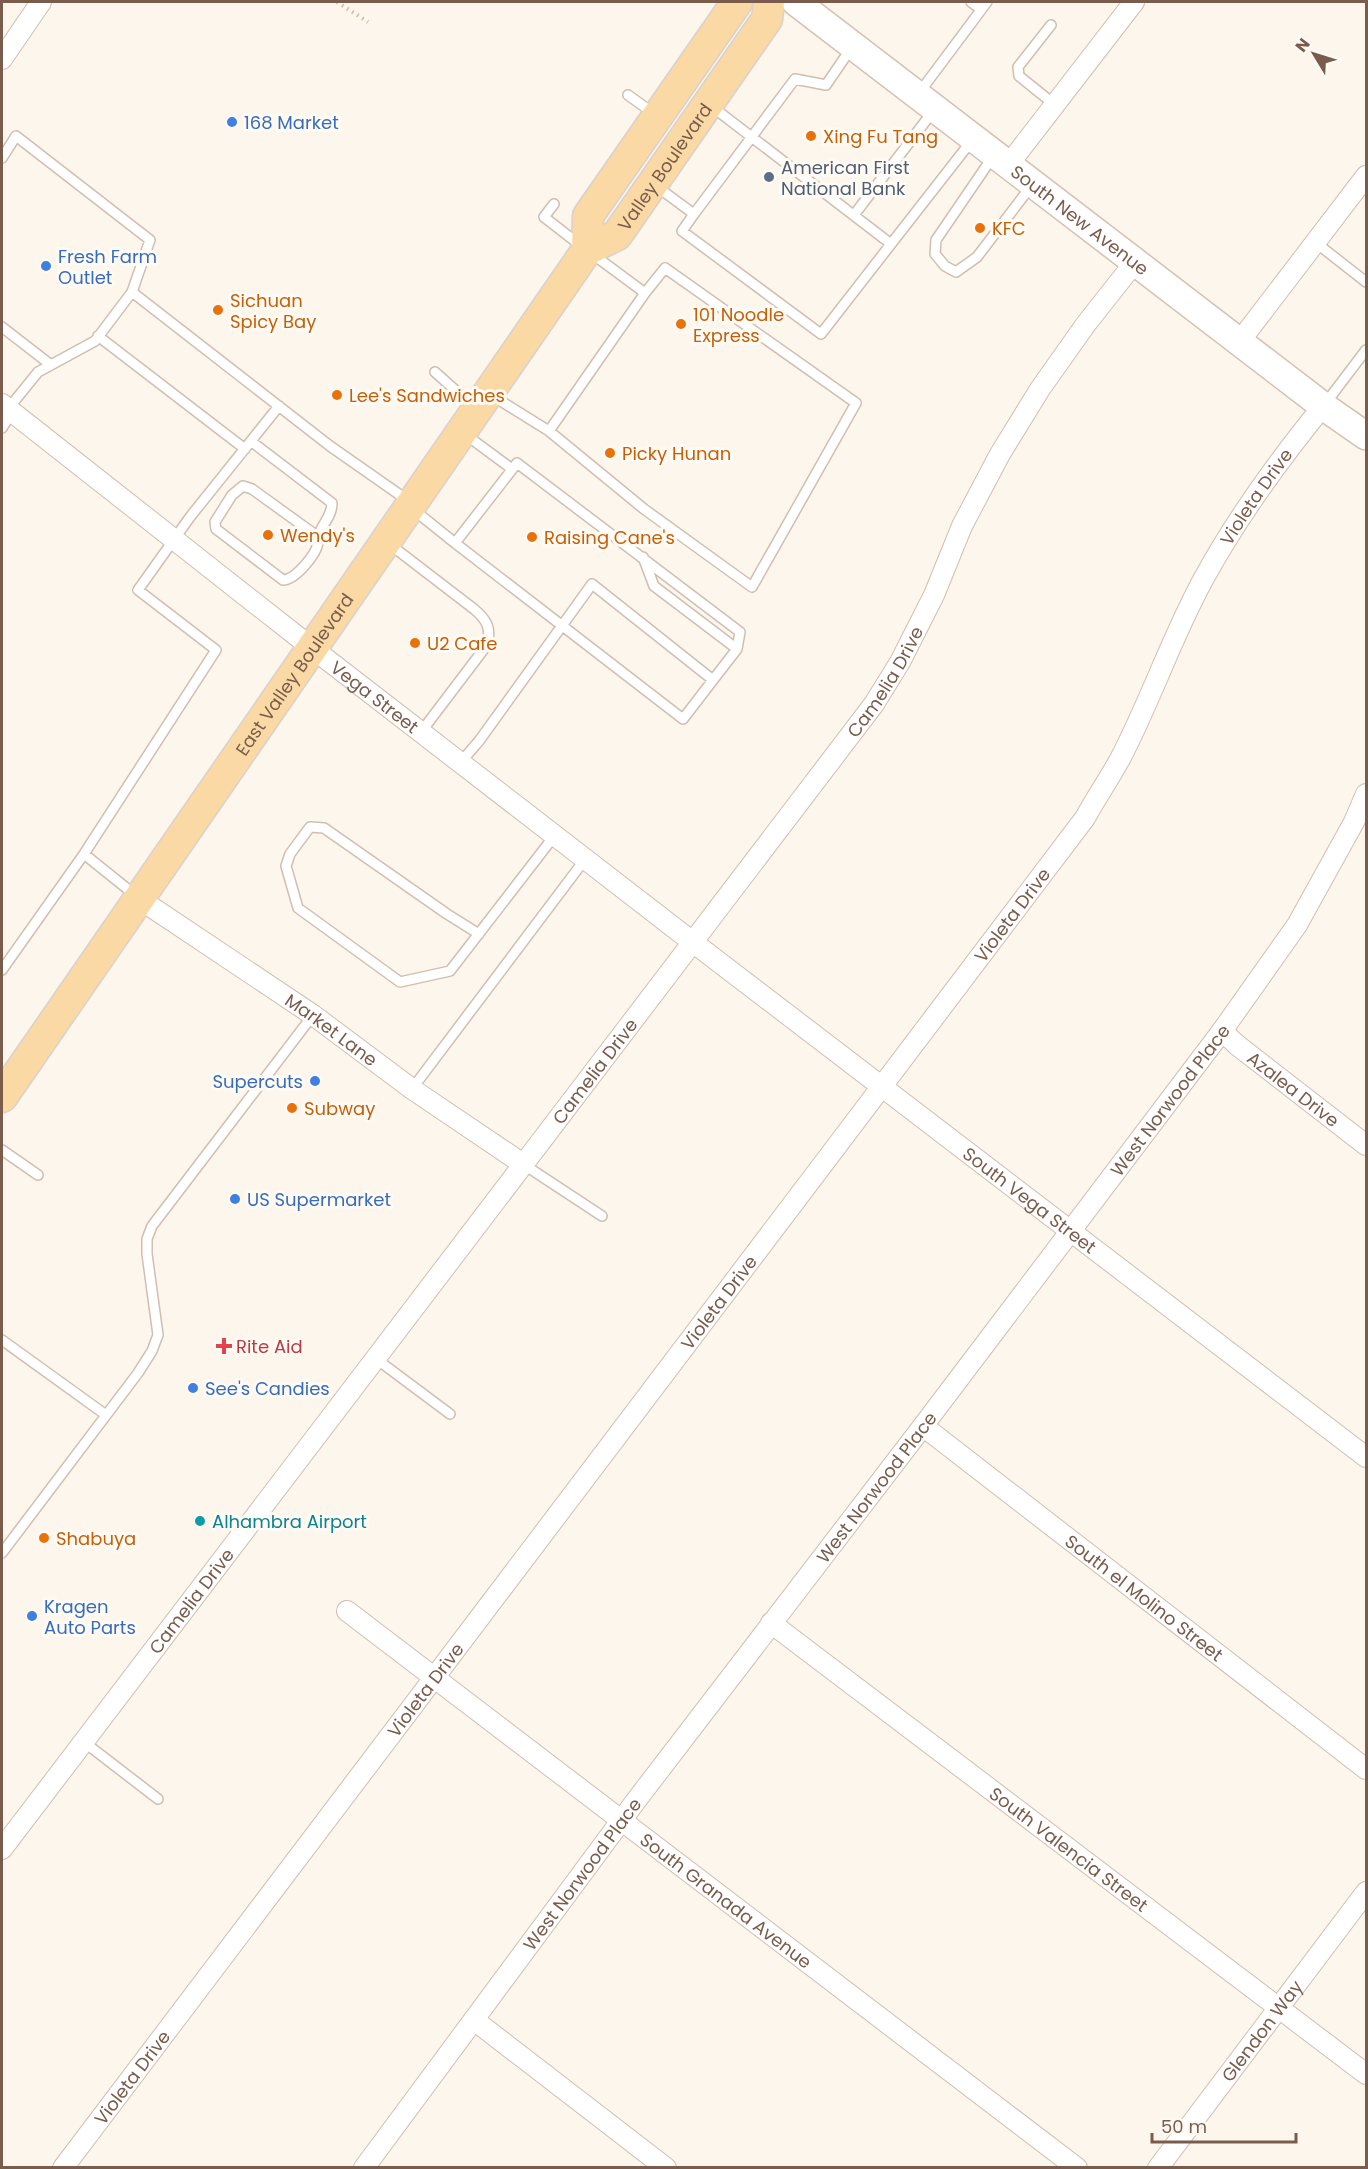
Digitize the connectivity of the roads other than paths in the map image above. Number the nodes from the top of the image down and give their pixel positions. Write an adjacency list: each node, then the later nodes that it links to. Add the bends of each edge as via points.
1 (41, 2): 10 (street)
2 (737, 2): 15 (main road, Valley Boulevard)
3 (769, 2): 13 (main road, Valley Boulevard, via 767,19)
4 (796, 2): 9 (main road, South New Avenue)
5 (971, 2): 7 (lane)
6 (1134, 2): 14 (street)
7 (984, 5): 12 (lane)
8 (1051, 25): 14 (lane, via 1018,67 1019,76)
9 (853, 45): 12 (main road, South New Avenue); 16 (lane, via 825,85 795,79)
10 (2, 59)
11 (628, 95): 15 (lane)
12 (926, 101): 17 (main road, South New Avenue); 24 (lane)
13 (708, 103): 16 (lane); 20 (main road, Valley Boulevard)
14 (1054, 105): 17 (street)
15 (658, 116): 27 (main road, Valley Boulevard, via 588,216)
16 (751, 136): 23 (lane); 24 (lane)
17 (993, 151): 21 (main road, South New Avenue); 21 (lane, via 936,240 935,254 945,266 956,272 977,257); 26 (lane)
18 (2, 158): 30 (lane, via 16,136 150,240)
19 (1366, 176): 25 (street)
20 (653, 183): 23 (lane); 27 (main road, Valley Boulevard, via 617,235)
21 (1034, 183): 28 (main road, South New Avenue)
22 (554, 204): 27 (lane, via 544,217)
23 (694, 214): 26 (lane, via 682,231 821,334)
24 (854, 215): 26 (lane)
25 (1316, 242): 29 (lane); 34 (street)
26 (891, 244)
27 (587, 250): 31 (lane); 40 (main road, East Valley Boulevard)
28 (1135, 262): 34 (main road, South New Avenue); 66 (street, Camelia Drive, via 1040,389 1000,454 962,526 905,653 873,704)
29 (1366, 282)
30 (132, 292): 33 (lane); 38 (lane)
31 (645, 292): 42 (lane); 42 (lane, via 665,268 856,403 752,587 644,509)
32 (2, 327): 36 (lane)
33 (98, 336): 36 (lane); 45 (lane)
34 (1240, 341): 39 (main road, South New Avenue)
35 (1366, 350): 39 (lane)
36 (51, 365): 41 (lane, via 38,372)
37 (435, 372): 40 (lane)
38 (279, 406): 44 (lane); 47 (lane)
39 (1323, 406): 43 (main road, South New Avenue); 70 (street, Violeta Drive, via 1226,540 1203,579 1120,759 1085,818)
40 (476, 412): 42 (lane); 46 (lane); 47 (main road, East Valley Boulevard)
41 (6, 413): 49 (street, Vega Street)
42 (549, 431)
43 (1366, 436)
44 (252, 442): 45 (lane); 48 (lane, via 332,503 332,511)
45 (245, 449): 49 (lane)
46 (512, 469): 51 (lane); 52 (lane, via 517,463)
47 (411, 505): 50 (main road, East Valley Boulevard); 51 (lane)
48 (317, 536): 48 (lane, via 243,486 232,495 215,522 216,530 223,536 283,580 299,573 318,544)
49 (174, 540): 54 (street, Vega Street); 62 (lane, via 138,590 216,650)
50 (386, 542): 54 (main road, East Valley Boulevard); 57 (lane, via 483,616 489,627 487,645)
51 (455, 543): 53 (lane)
52 (642, 556): 55 (lane, via 654,586); 55 (lane, via 740,632)
53 (561, 625): 56 (lane, via 683,719); 56 (lane, via 592,584); 58 (lane)
54 (312, 648): 57 (street, Vega Street); 64 (main road, East Valley Boulevard)
55 (737, 649): 56 (lane)
56 (713, 680)
57 (421, 732): 58 (street, Vega Street)
58 (460, 762): 61 (street, Vega Street)
59 (1366, 794): 60 (street, West Norwood Place)
60 (1360, 827): 69 (street, West Norwood Place, via 1297,926)
61 (555, 835): 63 (street, Vega Street); 65 (lane)
62 (84, 854): 64 (lane); 67 (lane)
63 (586, 858): 66 (street, Vega Street); 71 (lane)
64 (138, 898): 68 (street, Market Lane); 72 (main road, East Valley Boulevard)
65 (480, 934): 65 (lane, via 324,828 310,827 290,854 286,866 298,908 400,982 450,971)
66 (694, 942): 70 (street, South Vega Street); 75 (street, Camelia Drive)
67 (2, 970)
68 (313, 1015): 71 (street, Market Lane); 82 (lane, via 152,1226 147,1254 158,1335 138,1373)
69 (1222, 1031): 73 (street, Azalea Drive); 78 (street, West Norwood Place)
70 (881, 1086): 78 (street, South Vega Street); 88 (street, Violeta Drive)
71 (412, 1089): 75 (street, Market Lane)
72 (2, 1097)
73 (1366, 1145)
74 (2, 1150): 76 (lane)
75 (523, 1164): 77 (lane); 80 (street, Camelia Drive)
76 (39, 1175)
77 (602, 1216)
78 (1071, 1230): 83 (street, West Norwood Place); 84 (street, South Vega Street)
79 (2, 1341): 82 (lane)
80 (375, 1358): 81 (lane); 89 (street, Camelia Drive)
81 (450, 1414)
82 (106, 1415): 85 (lane)
83 (923, 1426): 87 (street, West Norwood Place); 90 (street, South el Molino Street)
84 (1366, 1457)
85 (2, 1553)
86 (347, 1611): 88 (street, South Granada Avenue)
87 (771, 1623): 92 (street, West Norwood Place); 95 (street, South Valencia Street)
88 (435, 1677): 92 (street, South Granada Avenue); 98 (street, Violeta Drive)
89 (84, 1742): 91 (lane); 93 (street, Camelia Drive)
90 (1366, 1769)
91 (158, 1798)
92 (622, 1820): 96 (street, West Norwood Place); 101 (street, South Granada Avenue)
93 (2, 1849)
94 (1366, 1892): 95 (street, Glendon Way)
95 (1280, 2007): 97 (street, South Valencia Street); 102 (street, Glendon Way)
96 (474, 2020): 99 (street, West Norwood Place); 100 (street)
97 (1366, 2074)
98 (63, 2168)
99 (364, 2168)
100 (666, 2168)
101 (1077, 2168)
102 (1158, 2168)

